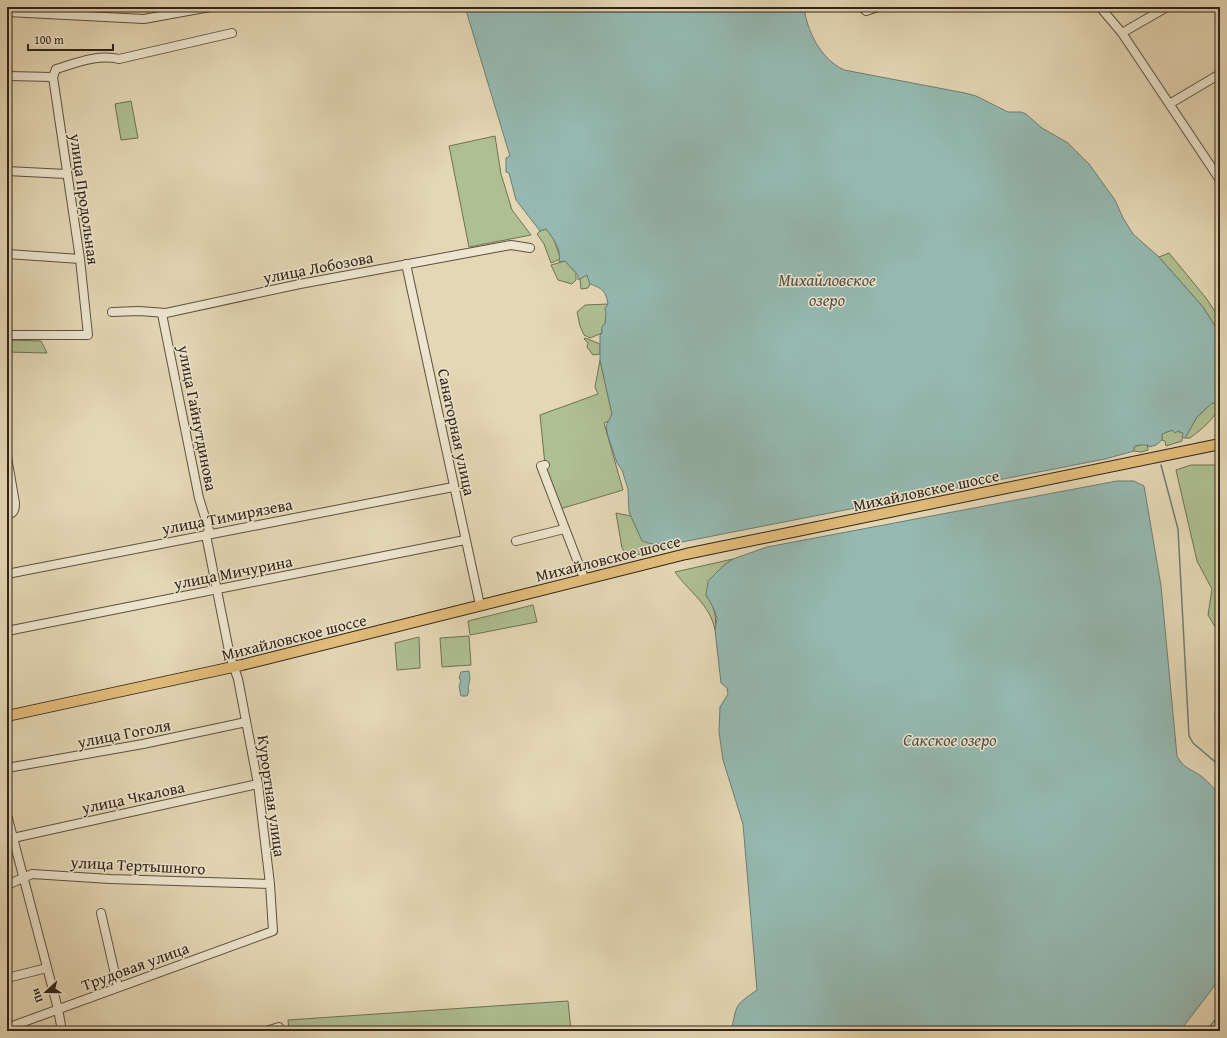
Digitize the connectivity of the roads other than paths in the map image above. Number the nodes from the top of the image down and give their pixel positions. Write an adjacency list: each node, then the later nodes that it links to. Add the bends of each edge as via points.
1 (210, 7): 6 (street, via 144,19)
2 (862, 7): 3 (street, via 866,10)
3 (878, 7)
4 (1100, 7): 8 (street)
5 (1167, 7): 8 (street)
6 (7, 12)
7 (232, 33): 9 (street, via 119,59 91,59)
8 (1122, 33): 12 (street)
9 (54, 73): 11 (street); 14 (street, улица Продольная)
10 (1220, 74): 12 (street)
11 (7, 76)
12 (1170, 103): 15 (street)
13 (7, 171): 14 (street)
14 (66, 174): 18 (street, улица Продольная)
15 (1219, 175)
16 (530, 248): 19 (street, улица Лобозова, via 511,245)
17 (7, 254): 18 (street)
18 (80, 259): 22 (street, улица Продольная, via 88,335)
19 (406, 264): 21 (street, улица Лобозова); 26 (street, Санаторная улица)
20 (112, 312): 21 (street, улица Лобозова, via 139,311)
21 (161, 314): 29 (street, улица Гайнутдинова, via 199,498 209,530)
22 (7, 335)
23 (1220, 444): 33 (main road, Михайловское шоссе, via 686,554)
24 (7, 457): 27 (street, via 15,503 12,514)
25 (544, 464): 28 (street, via 541,466)
26 (453, 487): 29 (street, улица Тимирязева); 30 (street, Санаторная улица)
27 (7, 515)
28 (564, 529): 31 (street); 33 (street)
29 (206, 535): 32 (street, улица Тимирязева); 34 (street, улица Гайнутдинова)
30 (465, 540): 34 (street, улица Мичурина); 35 (street, Санаторная улица)
31 (516, 541)
32 (7, 574)
33 (584, 578): 35 (main road, Михайловское шоссе)
34 (217, 590): 36 (street, улица Мичурина); 37 (street, улица Гайнутдинова)
35 (480, 605): 37 (main road, Михайловское шоссе)
36 (7, 631)
37 (234, 667): 38 (main road, Михайловское шоссе); 39 (street, Курортная улица)
38 (7, 716)
39 (246, 722): 40 (street, улица Гоголя, via 127,747); 41 (street, Курортная улица)
40 (7, 768)
41 (258, 784): 43 (street, улица Чкалова); 45 (street, Курортная улица)
42 (7, 815): 43 (street)
43 (13, 838): 44 (street)
44 (23, 877): 45 (street, улица Тертышного, via 32,874); 46 (street, улица Тертышного); 49 (street)
45 (270, 884): 48 (street, Курортная улица)
46 (7, 885)
47 (101, 913): 51 (street)
48 (274, 931): 51 (street, Трудовая улица)
49 (47, 968): 50 (street); 52 (street)
50 (7, 978)
51 (118, 987): 52 (street, Трудовая улица)
52 (58, 1010): 53 (street, Трудовая улица); 55 (street)
53 (7, 1028)
54 (279, 1029): 56 (street)
55 (62, 1031)
56 (266, 1031)

